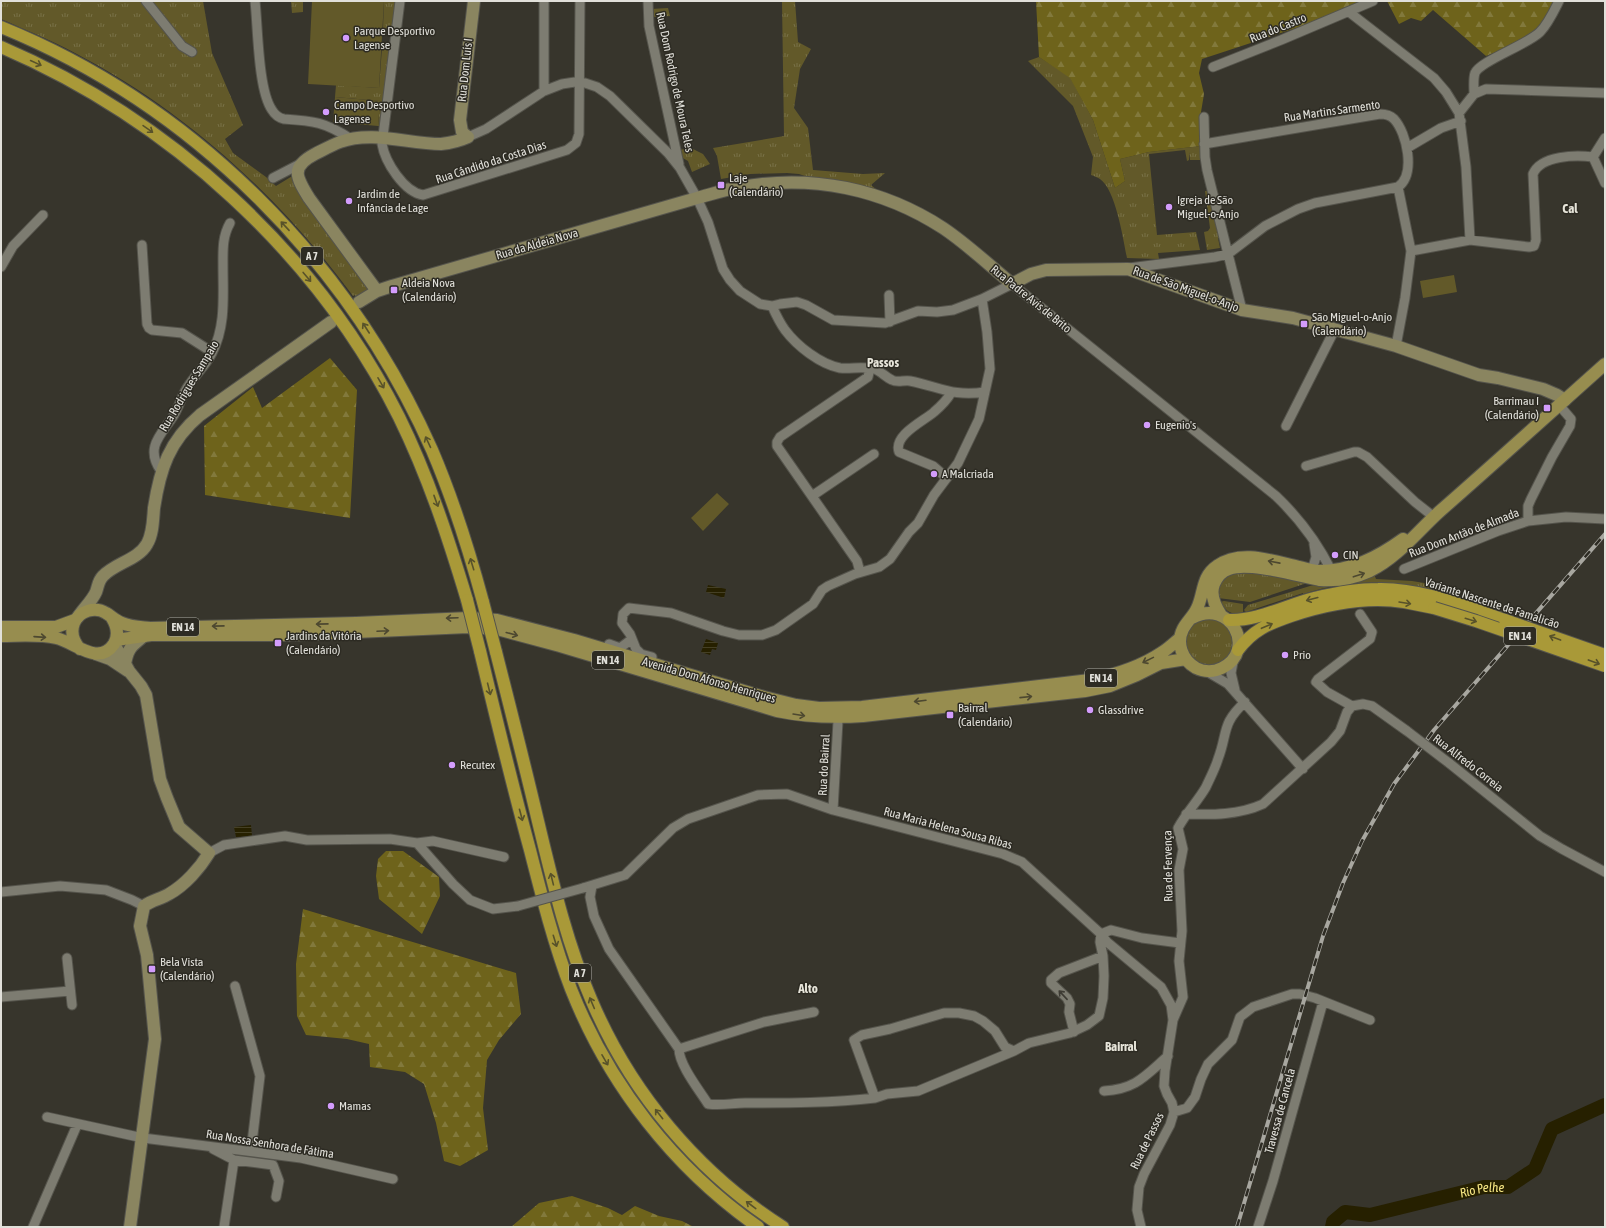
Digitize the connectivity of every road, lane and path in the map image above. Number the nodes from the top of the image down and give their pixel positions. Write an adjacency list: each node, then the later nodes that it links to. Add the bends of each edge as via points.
1 (146, 1): 13 (street, via 182,46)
2 (254, 1): 24 (street, via 264,89 272,110 280,118 326,124)
3 (400, 1): 22 (street, Rua Cândido da Costa Dias)
4 (474, 1): 21 (street, Rua Dom Luís I, via 460,120 462,132)
5 (544, 1): 16 (street)
6 (580, 1): 15 (street, Rua Cândido da Costa Dias)
7 (648, 1): 29 (street, Rua Dom Rodrigo de Moura Teles, via 649,26)
8 (1374, 1): 10 (street, Rua do Castro)
9 (1560, 1): 18 (street, via 1540,32 1520,46 1479,67 1475,72)
10 (1349, 12): 14 (street, Rua do Castro); 20 (street, via 1434,78 1444,88)
11 (1, 28): 145 (highway, A 7, one-way to 11, bridge, via 731,1189 686,1146 636,1084 609,1038 584,983 559,906 496,652 465,540 449,493 417,419 378,348 322,268 247,187 200,145 149,107 97,75)
12 (1, 47): 144 (highway, A 7, one-way to 144, bridge, via 44,66 86,89 172,146 239,204 272,237 333,309 359,347 399,416 419,459 452,549 549,922 571,988 590,1032 617,1080 660,1137 698,1178)
13 (192, 52)
14 (1213, 67)
15 (580, 82): 16 (street, via 562,84); 22 (street, Rua Cândido da Costa Dias, via 579,134 570,149 426,195 416,193 392,171 382,149); 29 (street, via 597,87 610,96)
16 (544, 91): 21 (street, via 486,129)
17 (1605, 93): 18 (street, via 1486,89)
18 (1474, 94): 20 (street)
19 (1204, 117): 25 (street)
20 (1460, 117): 26 (street); 36 (street, via 1466,166)
21 (468, 137): 22 (street, via 443,144)
22 (382, 138): 24 (street)
23 (1605, 138): 27 (street)
24 (351, 139): 28 (street, via 305,159)
25 (1204, 144): 26 (street, Rua Martins Sarmento, via 1380,114 1394,119); 39 (street, via 1207,170)
26 (1407, 148): 32 (street, Rua Martins Sarmento, via 1408,171 1403,184)
27 (1593, 157): 31 (street); 36 (street, via 1565,157 1545,162 1535,170 1534,246)
28 (300, 164): 30 (street); 45 (street, via 300,183)
29 (680, 168): 33 (street)
30 (273, 178)
31 (1605, 183)
32 (1398, 187): 38 (street); 39 (street, via 1315,203 1298,209 1265,226)
33 (697, 198): 44 (street, Rua Padre Avis de Brito, via 740,187 779,182 823,184 865,192 907,208 937,225); 45 (street, Rua da Aldeia Nova); 51 (street, via 708,222 719,260 730,280 749,298 760,304)
34 (43, 215): 41 (street, via 13,246)
35 (230, 223): 57 (street, Rua Rodrigues Sampaio, via 223,246 222,327)
36 (1470, 240): 38 (street)
37 (142, 244): 57 (street, via 149,328 182,333)
38 (1411, 251): 56 (street)
39 (1228, 254): 40 (street, via 1215,258); 46 (street)
40 (1157, 264): 42 (street); 43 (street, via 1155,272)
41 (1, 267)
42 (1128, 268): 43 (street, Rua de São Miguel-o-Anjo); 44 (street, Rua de São Miguel-o-Anjo, via 1046,270 1031,274)
43 (1159, 280): 50 (street, Rua de São Miguel-o-Anjo)
44 (1012, 284): 48 (street); 72 (street, Rua Padre Avis de Brito, via 1276,496 1294,514)
45 (377, 291): 49 (street, Rua da Aldeia Nova)
46 (1237, 292): 50 (street, via 1232,300); 52 (street)
47 (889, 295): 54 (street)
48 (982, 298): 54 (street, via 953,310 918,311); 61 (street, via 990,360)
49 (359, 302)
50 (1224, 304): 52 (street, Rua de São Miguel-o-Anjo)
51 (772, 306): 54 (street, via 796,302 833,320 880,324); 59 (street, via 780,323 794,339 821,360 842,368)
52 (1242, 310): 55 (street, Rua de São Miguel-o-Anjo, via 1293,318)
53 (331, 322): 66 (street, via 194,420 178,437)
54 (890, 322)
55 (1336, 329): 56 (street, Rua de São Miguel-o-Anjo); 63 (street)
56 (1396, 346): 62 (street, Rua de São Miguel-o-Anjo, via 1479,374 1543,389 1557,395)
57 (212, 352): 66 (street, Rua Rodrigues Sampaio, via 188,386 156,442 155,461)
58 (1605, 364): 62 (main road, Avenida Dom Afonso Henriques)
59 (870, 368): 60 (street, via 891,380 906,380); 68 (street, via 868,377 780,437 777,442 777,446)
60 (951, 392): 61 (street); 67 (street, via 945,402 904,435 897,448 899,452 933,466)
61 (985, 392): 67 (street, via 979,419 958,463)
62 (1562, 403): 70 (main road, Avenida Dom Afonso Henriques); 71 (street, via 1571,419 1570,426 1531,499 1528,506)
63 (1286, 426)
64 (874, 454): 68 (street)
65 (1306, 466): 70 (street, via 1349,452 1358,452 1415,502)
66 (162, 470): 77 (street, via 146,546 102,577)
67 (947, 478): 75 (street, via 918,523 890,559 879,567)
68 (812, 496): 75 (street, via 857,561)
69 (1605, 519): 71 (street, Rua Dom Antão de Almada, via 1566,517)
70 (1430, 520): 74 (main road, Avenida Dom Afonso Henriques, via 1380,555); 76 (main road, Avenida Dom Afonso Henriques, one-way to 70, via 1343,579 1370,571 1393,557)
71 (1528, 521): 73 (street, Rua Dom Antão de Almada, via 1498,530)
72 (1312, 539): 74 (street, Rua Padre Avis de Brito); 76 (street, Rua Padre Avis de Brito)
73 (1404, 569)
74 (1331, 570): 76 (main road, Avenida Dom Afonso Henriques)
75 (860, 572): 88 (street, via 822,590 813,604 769,633 739,634 671,613 634,608 625,610 622,618 622,623)
76 (1317, 574): 81 (main road, Avenida Dom Afonso Henriques, one-way to 81, via 1251,557 1225,561 1208,575 1199,606); 82 (main road, Avenida Dom Afonso Henriques, via 1253,567 1229,569 1221,574 1213,587 1215,604)
77 (96, 593): 80 (street); 83 (street)
78 (1436, 603): 82 (highway, Variante Nascente de Famalicão / EN 14, one-way to 82, via 1407,591 1378,589 1350,591 1312,599 1246,619); 92 (highway, Variante Nascente de Famalicão / EN 14, one-way to 78, via 1249,636 1259,629 1279,620 1327,606 1378,601); 94 (highway, Variante Nascente de Famalicão / EN 14, one-way to 78, bridge); 96 (highway, Variante Nascente de Famalicão / EN 14, one-way to 96, bridge, via 1476,621)
79 (1360, 614): 102 (street, Rua Alfredo Correia, via 1372,632 1370,639 1316,682 1327,692)
80 (109, 615): 83 (main road, Avenida Dom Afonso Henriques / EN 14, via 96,609); 89 (main road, Avenida Dom Afonso Henriques / EN 14, one-way to 80, via 497,620 469,618 150,628 133,627); 90 (main road, via 116,624)
81 (1192, 618): 82 (main road, EN 14, via 1206,613); 87 (main road, Avenida Dom Afonso Henriques / EN 14, via 1182,630)
82 (1225, 618): 92 (main road, Avenida Dom Afonso Henriques, via 1236,630 1239,643)
83 (76, 619): 84 (main road, Avenida Dom Afonso Henriques / EN 14, via 56,627); 91 (main road, via 72,635)
84 (1, 627)
85 (145, 635): 90 (main road, Avenida Dom Afonso Henriques / EN 14); 95 (main road, Avenida Dom Afonso Henriques / EN 14, one-way to 95, via 288,635 468,627 497,629 777,711 810,717 836,718 1085,691 1110,686 1161,663); 98 (street, via 130,646 127,653)
86 (1, 636): 91 (main road, one-way to 91, via 55,638)
87 (1180, 638): 95 (main road); 97 (main road, Avenida Dom Afonso Henriques / EN 14, one-way to 97, via 1160,654 1123,671 1095,679 862,707 819,708 796,705)
88 (632, 639): 89 (street, via 620,648 581,636); 97 (street, via 641,654 658,659)
89 (574, 640): 97 (main road, Avenida Dom Afonso Henriques / EN 14)
90 (115, 642): 93 (main road, Avenida Dom Afonso Henriques / EN 14, via 103,653); 98 (street)
91 (80, 649): 93 (main road)
92 (1236, 653): 99 (main road, EN 14, via 1229,664 1214,671); 100 (street, via 1231,673)
93 (96, 654): 98 (street)
94 (1605, 655)
95 (1186, 659): 99 (main road, via 1198,669)
96 (1605, 666)
97 (663, 667)
98 (127, 668): 108 (street, via 146,695 160,779 179,827)
99 (1205, 671): 100 (street, via 1228,684)
100 (1236, 693): 101 (street)
101 (1245, 702): 104 (street); 106 (street, Rua de Fervença, via 1226,725 1219,758 1211,777)
102 (1352, 706): 104 (street, via 1340,731); 110 (street, Rua Alfredo Correia, bridge, via 1372,706 1449,763 1540,836)
103 (838, 721): 105 (street, Rua do Bairral)
104 (1303, 769): 106 (street, via 1263,804 1252,809)
105 (833, 810): 111 (street, Rua Maria Helena Sousa Ribas, via 787,794 758,795 688,819 673,828 624,874); 114 (street, Rua Maria Helena Sousa Ribas, via 1003,854 1022,862)
106 (1186, 814): 115 (street, Rua de Fervença, via 1178,828 1183,849 1179,870 1182,931)
107 (417, 843): 108 (street, via 390,839 307,840 285,836 224,845); 109 (street, via 433,841); 111 (street, Rua Maria Helena Sousa Ribas, bridge, via 470,900 493,909 518,906)
108 (209, 853): 113 (street, via 204,863 177,889)
109 (504, 857)
110 (1605, 872)
111 (587, 887): 127 (street, via 594,916 609,949)
112 (1, 892): 113 (street, via 60,886 106,890)
113 (144, 906): 135 (street, via 140,926 147,956 155,1039)
114 (1101, 934): 115 (street, via 1111,930 1142,938); 116 (street); 124 (street, Rua de Passos, via 1107,942 1161,987 1171,1005)
115 (1180, 943): 124 (street, Rua de Passos, via 1182,998)
116 (1103, 956): 126 (street, via 1103,998 1099,1016); 126 (street, one-way to 116, via 1069,1012 1070,1004 1051,980 1059,973)
117 (67, 958): 119 (street)
118 (235, 986): 137 (street, via 260,1076)
119 (70, 991): 120 (street); 122 (street)
120 (1, 998)
121 (1322, 1002): 125 (street); 132 (street, via 1300,994 1292,994 1253,1007 1240,1017 1232,1040 1208,1064 1195,1097 1187,1108); 147 (street, Travessa de Cancela)
122 (72, 1005)
123 (814, 1012): 127 (street, via 764,1022)
124 (1173, 1020): 129 (street, Rua de Passos)
125 (1370, 1020)
126 (1074, 1032): 128 (street, via 1029,1043)
127 (679, 1049): 131 (street, via 679,1055 689,1074 708,1104 721,1106 738,1103 838,1102)
128 (1014, 1051): 131 (street, via 918,1091 887,1094); 131 (street, via 1005,1046 995,1031 983,1022 974,1016 959,1013 944,1013 862,1035 854,1040)
129 (1168, 1056): 130 (street, via 1135,1084); 132 (street, Rua de Passos, via 1164,1086)
130 (1104, 1091)
131 (875, 1098)
132 (1174, 1112): 146 (street, Rua de Passos, via 1139,1187 1137,1210)
133 (47, 1117): 134 (street, Rua Nossa Senhora de Fátima)
134 (78, 1125): 135 (street, Rua Nossa Senhora de Fátima); 141 (street)
135 (143, 1138): 136 (street, Rua Nossa Senhora de Fátima); 142 (street)
136 (209, 1146): 137 (street, Rua Nossa Senhora de Fátima); 138 (street)
137 (251, 1151): 139 (street, Rua Nossa Senhora de Fátima, via 301,1158)
138 (234, 1160): 140 (street, via 273,1165 279,1181); 143 (street)
139 (393, 1179)
140 (276, 1197)
141 (33, 1227)
142 (130, 1227)
143 (224, 1227)
144 (758, 1227)
145 (783, 1227)
146 (1141, 1227)
147 (1258, 1227)

